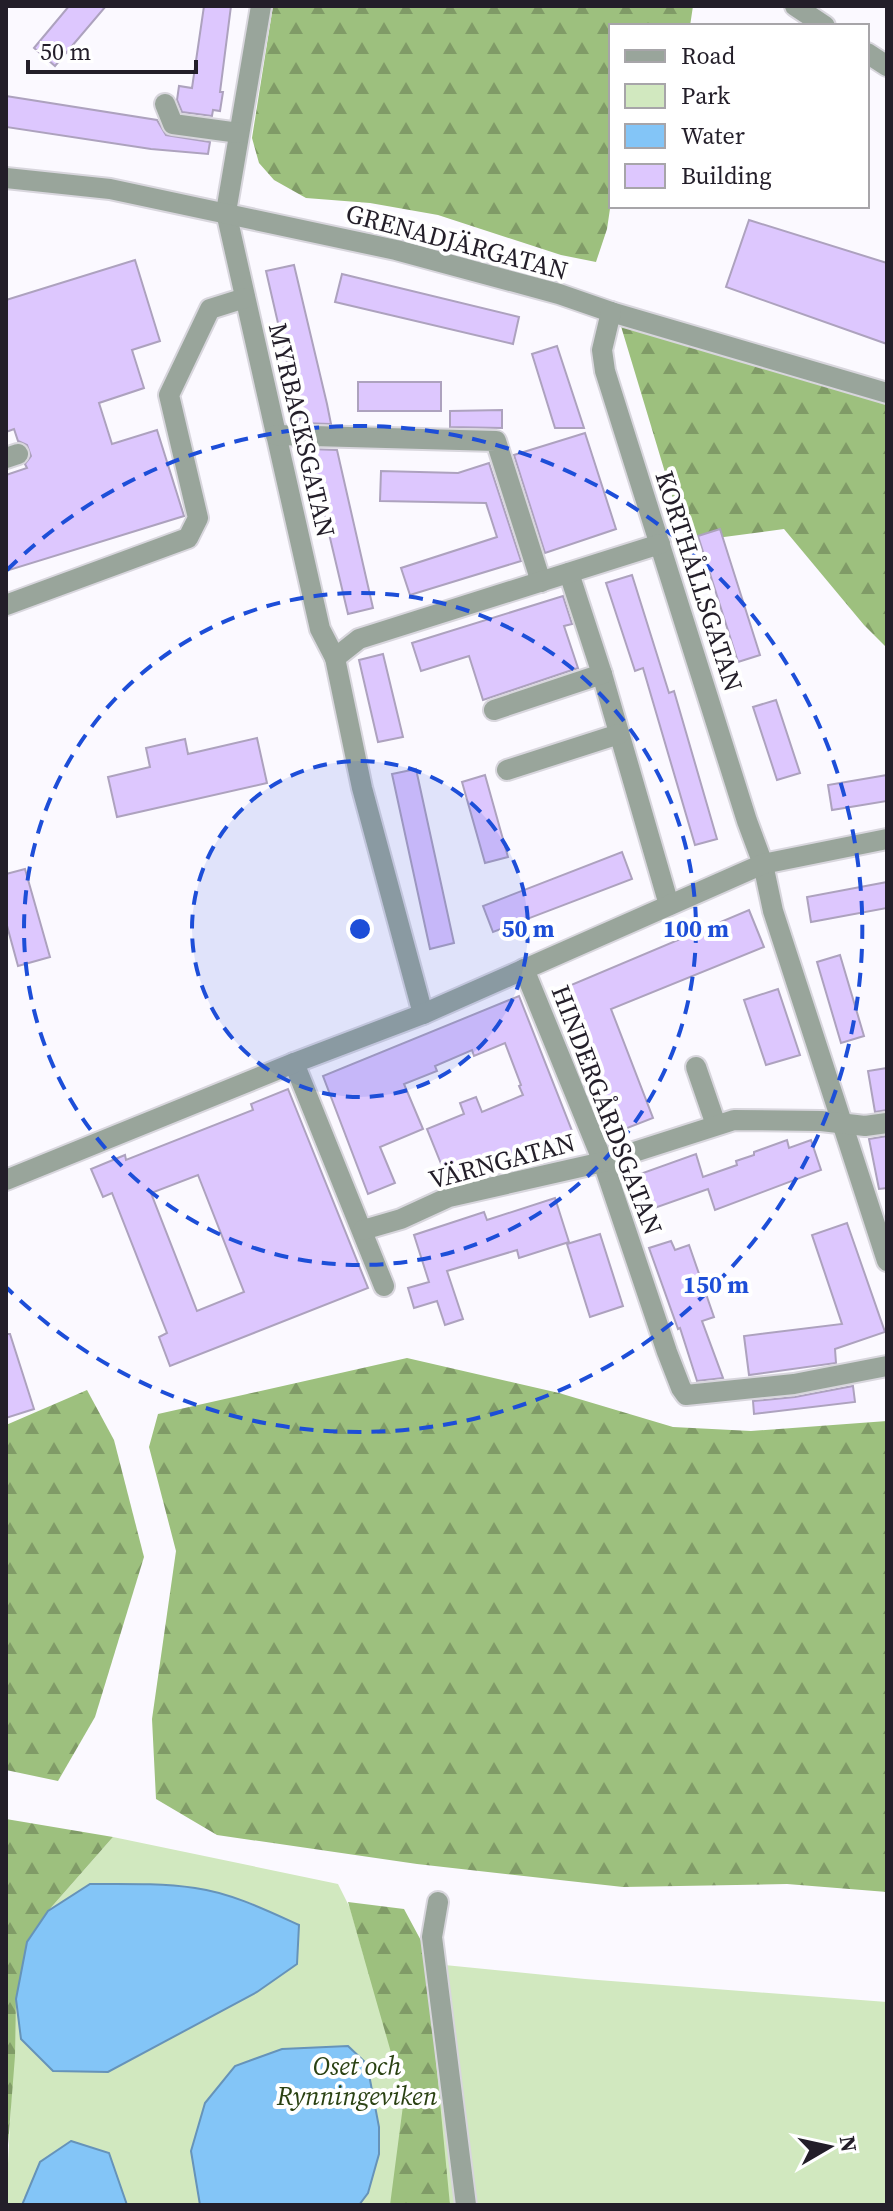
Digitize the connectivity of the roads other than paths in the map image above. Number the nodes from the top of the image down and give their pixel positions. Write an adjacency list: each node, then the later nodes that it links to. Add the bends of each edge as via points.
1 (261, 6): 7 (street)
2 (795, 6): 3 (street)
3 (822, 24)
4 (869, 54): 5 (street)
5 (887, 66)
6 (165, 104): 7 (street, via 173,124)
7 (239, 133): 9 (street)
8 (6, 178): 9 (street, GRENADJÄRGATAN, via 110,189)
9 (226, 212): 10 (street, MYRBACKSGATAN); 11 (street, GRENADJÄRGATAN, via 445,262)
10 (245, 298): 13 (street, MYRBACKSGATAN); 17 (street, via 210,309 169,395 198,518 188,538)
11 (611, 312): 12 (street, GRENADJÄRGATAN); 14 (street, KORTHÅLLSGATAN, via 602,350 605,371)
12 (887, 393)
13 (276, 435): 16 (street, via 496,441); 18 (street, MYRBACKSGATAN, via 320,629)
14 (660, 544): 15 (street); 24 (street, KORTHÅLLSGATAN)
15 (569, 573): 16 (street); 19 (street)
16 (541, 582): 18 (street, via 359,639)
17 (6, 605)
18 (335, 658): 27 (street, MYRBACKSGATAN, via 362,788)
19 (602, 674): 20 (street); 21 (street)
20 (494, 710)
21 (619, 734): 22 (street); 25 (street)
22 (507, 770)
23 (887, 839): 24 (street, HINDERGÅRDSGATAN)
24 (763, 864): 25 (street, HINDERGÅRDSGATAN); 30 (street, via 773,911)
25 (669, 905): 26 (street, HINDERGÅRDSGATAN)
26 (524, 969): 27 (street, HINDERGÅRDSGATAN); 33 (street, HINDERGÅRDSGATAN)
27 (423, 1014): 28 (street, HINDERGÅRDSGATAN)
28 (294, 1063): 34 (street, HINDERGÅRDSGATAN); 35 (street)
29 (696, 1067): 32 (street)
30 (843, 1123): 31 (street, VÄRNGATAN); 32 (street, VÄRNGATAN, via 786,1119); 36 (street)
31 (887, 1123)
32 (716, 1125): 33 (street, VÄRNGATAN)
33 (603, 1162): 35 (street, VÄRNGATAN, via 449,1197); 38 (street, HINDERGÅRDSGATAN, via 686,1395 794,1384)
34 (7, 1176)
35 (363, 1230): 37 (street)
36 (887, 1261)
37 (384, 1286)
38 (887, 1366)
39 (438, 1902): 40 (street, via 432,1937)
40 (466, 2205)

